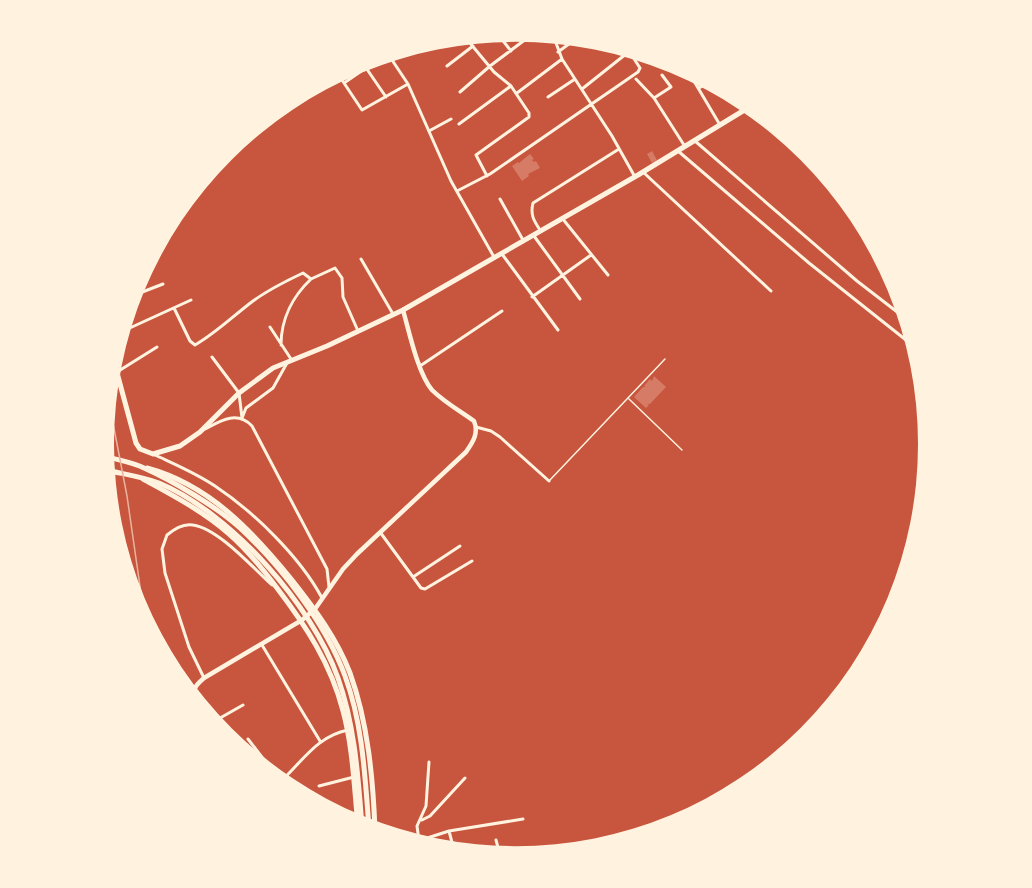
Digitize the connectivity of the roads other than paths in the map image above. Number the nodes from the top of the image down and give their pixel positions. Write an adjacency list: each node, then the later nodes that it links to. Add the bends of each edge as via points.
1 (504, 42): 6 (street)
2 (522, 42): 6 (street)
3 (557, 44): 7 (street)
4 (568, 45): 7 (street)
5 (473, 46): 12 (street); 13 (street)
6 (511, 51): 13 (street)
7 (558, 52): 9 (street)
8 (623, 57): 24 (street)
9 (562, 59): 17 (street); 26 (street)
10 (635, 60): 30 (street, via 640,70)
11 (392, 62): 20 (street)
12 (447, 66)
13 (490, 66): 22 (street); 25 (street)
14 (368, 71): 27 (street)
15 (662, 75): 29 (street, via 670,87)
16 (353, 77): 19 (street)
17 (575, 79): 24 (street); 28 (street)
18 (636, 79): 29 (street)
19 (344, 83): 27 (street, via 362,110)
20 (408, 84): 27 (street); 35 (street)
21 (697, 85): 23 (street)
22 (511, 86): 26 (street); 33 (street)
23 (699, 88): 34 (street)
24 (582, 89): 30 (street)
25 (460, 92)
26 (517, 93): 41 (street, via 530,112 529,117 476,155)
27 (386, 97)
28 (548, 97)
29 (654, 98): 37 (street)
30 (592, 104): 38 (street); 41 (street)
31 (741, 112): 34 (main road)
32 (451, 119): 35 (street)
33 (459, 124)
34 (720, 124): 36 (main road)
35 (429, 131): 43 (street)
36 (695, 141): 37 (main road); 64 (street)
37 (685, 147): 39 (main road)
38 (619, 149): 42 (street); 46 (street, via 533,203 533,219)
39 (678, 151): 40 (main road); 71 (street)
40 (643, 172): 42 (main road); 57 (street)
41 (487, 176): 43 (street)
42 (635, 177): 45 (main road)
43 (457, 191): 51 (street)
44 (500, 199): 48 (street)
45 (562, 218): 46 (main road); 50 (street)
46 (540, 230): 47 (main road)
47 (532, 234): 48 (main road); 53 (street)
48 (523, 240): 49 (main road)
49 (501, 253): 51 (main road); 59 (street)
50 (591, 255): 53 (street); 54 (street)
51 (494, 257): 63 (main road)
52 (361, 260): 66 (street)
53 (562, 275): 59 (street); 60 (street)
54 (608, 275)
55 (311, 279): 62 (street, via 303,273 291,278 195,345); 70 (street, via 335,268 342,278 343,297); 72 (street, via 290,306)
56 (163, 284): 58 (street)
57 (771, 291)
58 (144, 292)
59 (532, 297): 69 (street)
60 (579, 299)
61 (191, 300): 62 (street)
62 (174, 308): 67 (street)
63 (403, 310): 66 (main road); 77 (street)
64 (895, 310)
65 (502, 311): 77 (street)
66 (393, 314): 70 (main road)
67 (132, 327)
68 (270, 327): 72 (street)
69 (558, 330)
70 (358, 331): 76 (main road)
71 (903, 338)
72 (281, 345): 76 (street)
73 (158, 347): 78 (street)
74 (212, 357): 80 (street)
75 (666, 359): 81 (lane)
76 (290, 362): 80 (main road, via 273,368); 82 (street, via 273,388 246,408)
77 (420, 366): 83 (street, via 431,389 474,421)
78 (121, 369)
79 (119, 380): 86 (main road, via 136,443)
80 (238, 393): 82 (street); 84 (main road)
81 (628, 398): 85 (lane); 92 (lane)
82 (242, 418): 84 (street, via 224,419); 97 (street, via 256,432 291,498 327,569)
83 (476, 427): 92 (street, via 500,437); 93 (street, via 466,452)
84 (200, 432): 86 (main road, via 180,446)
85 (682, 450)
86 (153, 454): 99 (street, via 200,477 249,513 301,564)
87 (115, 459): 88 (main road)
88 (142, 467): 91 (main road); 100 (main road, via 196,490 238,519)
89 (115, 472): 90 (main road)
90 (143, 480): 91 (main road); 98 (main road, via 228,532)
91 (159, 480): 117 (main road, via 242,540 277,578 326,649 338,676 352,730); 118 (main road, via 209,505 240,528 293,588 323,631 345,677 356,714)
92 (549, 481)
93 (380, 532): 96 (street); 97 (street)
94 (460, 546): 96 (street)
95 (472, 561): 96 (street, via 425,589)
96 (413, 578)
97 (329, 587): 99 (street)
98 (280, 592): 101 (main road); 103 (street, via 235,550 205,530 185,525 167,535 162,549 165,573 189,647)
99 (322, 598): 100 (street)
100 (315, 609): 101 (street); 120 (main road, via 342,657 358,701 370,762)
101 (302, 620): 102 (street); 107 (main road, via 332,675)
102 (262, 645): 103 (street); 109 (street)
103 (204, 678): 104 (street)
104 (195, 686)
105 (243, 705): 106 (street)
106 (222, 717)
107 (348, 730): 109 (street); 113 (main road)
108 (248, 739): 110 (street)
109 (320, 741): 112 (street)
110 (257, 751)
111 (429, 762): 121 (street, via 428,798)
112 (288, 774)
113 (354, 777): 115 (street); 116 (main road)
114 (465, 778): 121 (street, via 430,816)
115 (319, 786)
116 (357, 813)
117 (361, 815)
118 (368, 817)
119 (523, 819): 122 (street)
120 (374, 820)
121 (420, 820): 123 (street)
122 (449, 831): 124 (street); 126 (street)
123 (417, 833)
124 (432, 837)
125 (496, 840): 127 (street)
126 (452, 841)
127 (497, 845)

